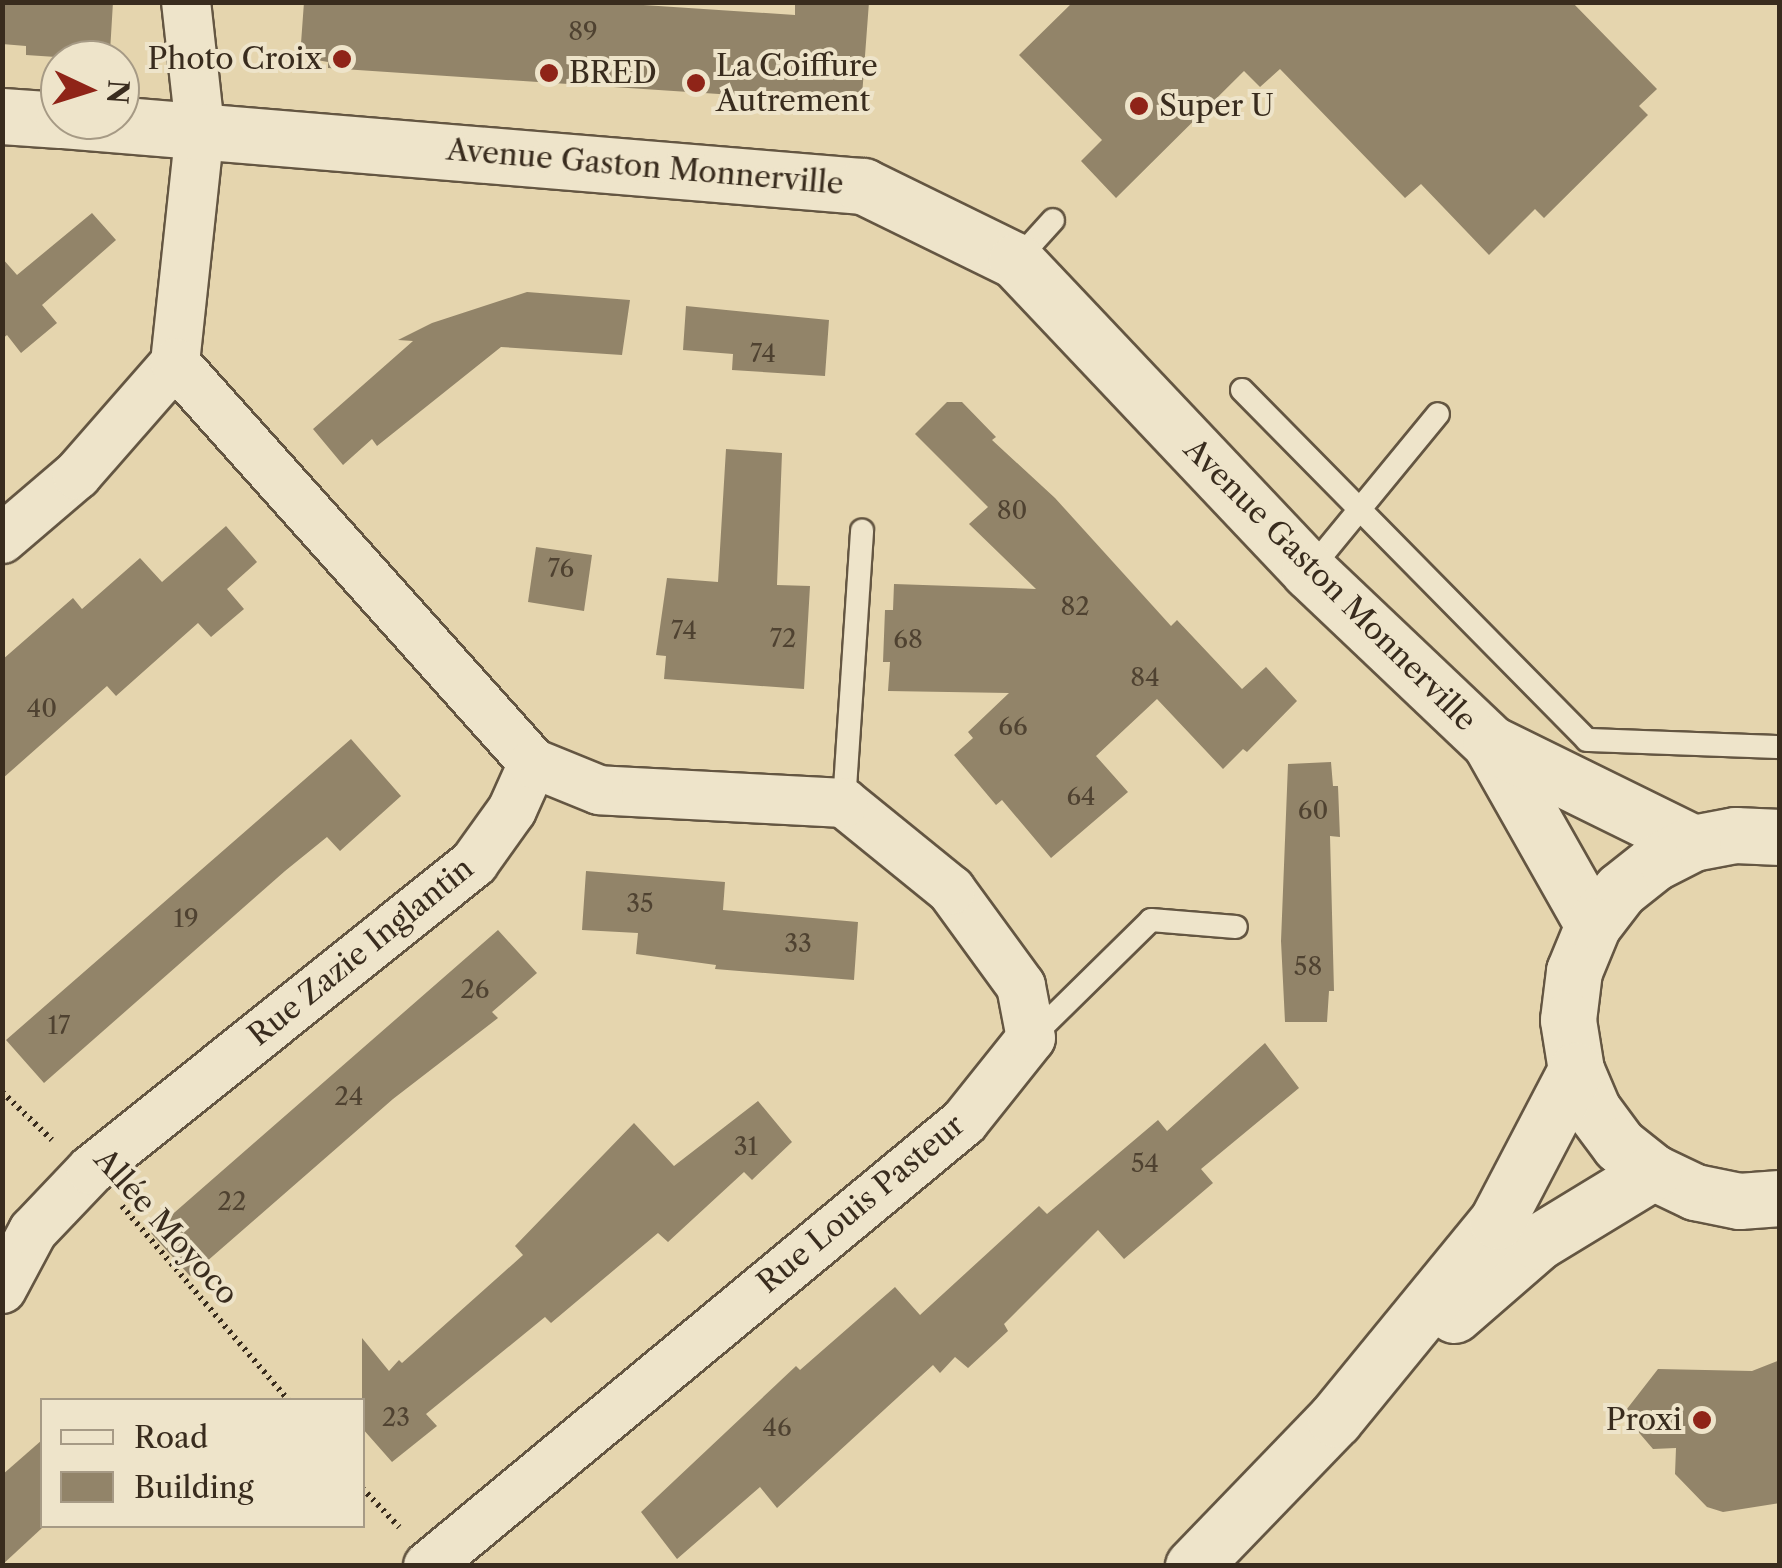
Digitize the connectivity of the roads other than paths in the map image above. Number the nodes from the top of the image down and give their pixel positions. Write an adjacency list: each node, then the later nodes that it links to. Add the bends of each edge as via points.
1 (186, 2): 5 (street)
2 (2, 116): 3 (street, Avenue Gaston Monnerville)
3 (40, 119)
4 (140, 125): 5 (street, Avenue Gaston Monnerville)
5 (200, 128): 7 (street, Avenue Gaston Monnerville, via 862,186); 8 (street)
6 (1053, 220): 7 (lane)
7 (1016, 261): 14 (street, Avenue Gaston Monnerville)
8 (175, 363): 13 (street, via 76,475); 17 (street)
9 (1242, 390): 11 (lane)
10 (1438, 414): 11 (lane)
11 (1357, 508): 14 (lane); 16 (lane, via 1587,740)
12 (862, 531): 18 (lane)
13 (2, 539)
14 (1309, 571): 15 (street, Avenue Gaston Monnerville)
15 (1490, 743): 20 (street, Avenue Gaston Monnerville); 21 (street, Avenue Gaston Monnerville)
16 (1780, 747)
17 (533, 763): 18 (street, via 599,790); 27 (street, Rue Zazie Inglantin, via 512,810 474,863 91,1170 33,1231)
18 (844, 802): 23 (street, via 951,890 1021,986)
19 (1780, 837): 20 (street, via 1736,835)
20 (1693, 844): 21 (street, via 1654,862 1620,890)
21 (1594, 925): 24 (street, via 1568,1020)
22 (1236, 927): 23 (lane, via 1152,920)
23 (1031, 1038): 29 (street, Rue Louis Pasteur, via 964,1122)
24 (1576, 1070): 25 (street, via 1593,1110 1619,1145); 28 (street, via 1497,1221)
25 (1653, 1172): 26 (street, via 1694,1192 1739,1201); 28 (street, via 1538,1242)
26 (1780, 1198)
27 (2, 1289)
28 (1335, 1419): 30 (street)
29 (428, 1566)
30 (1193, 1566)

